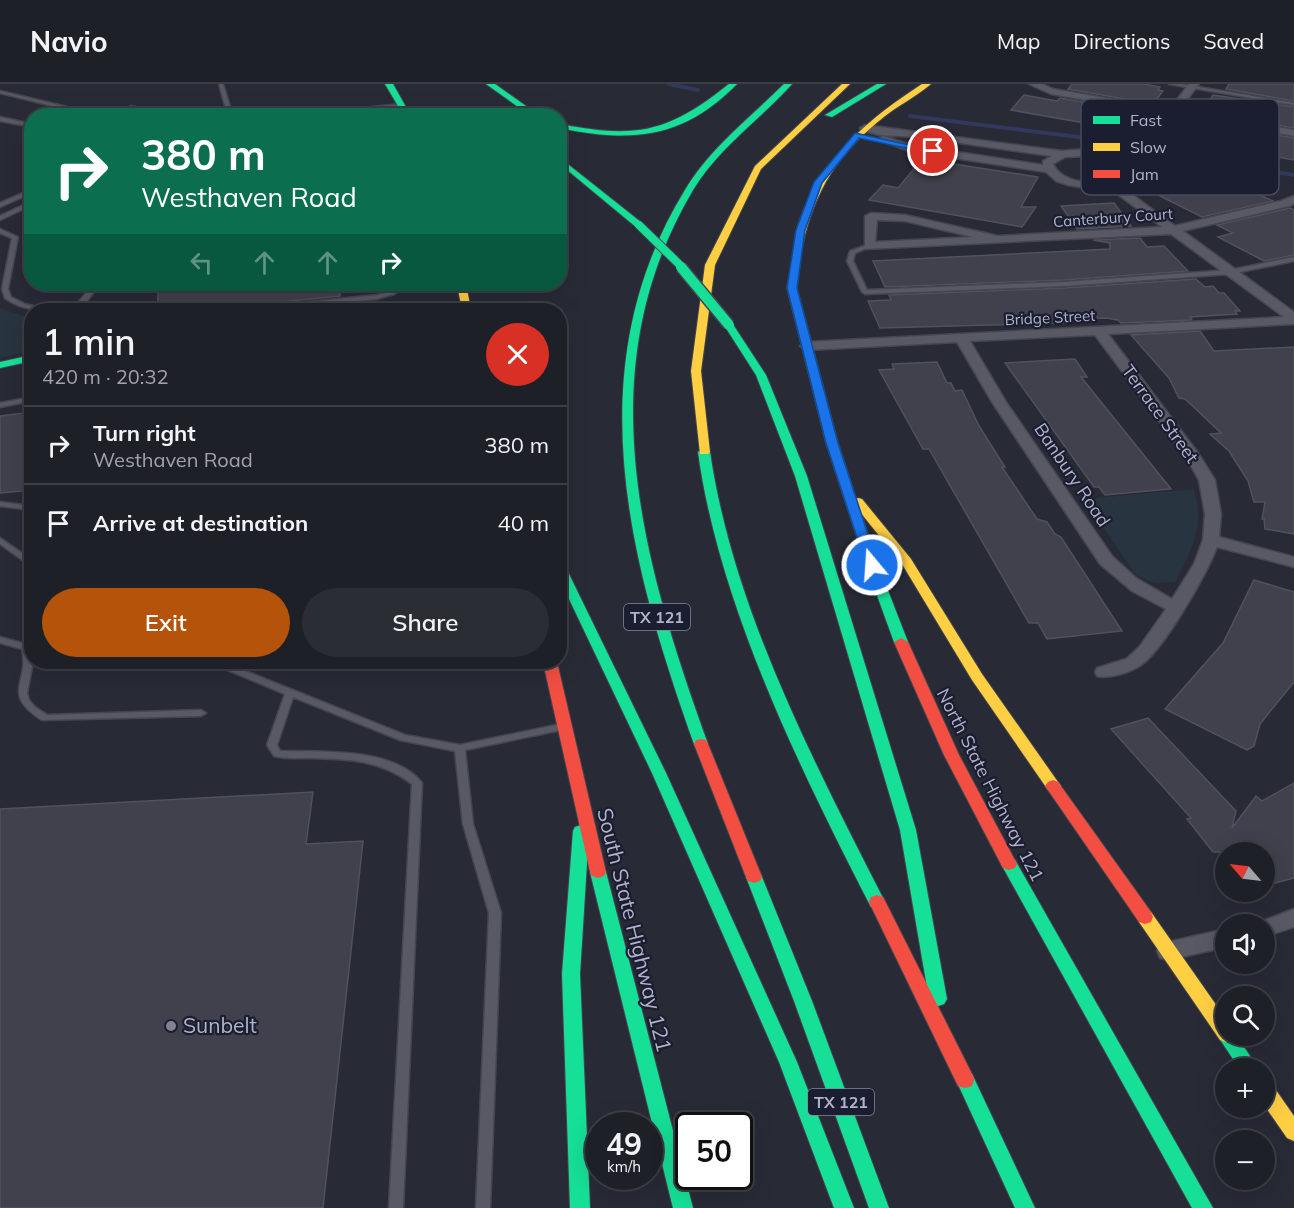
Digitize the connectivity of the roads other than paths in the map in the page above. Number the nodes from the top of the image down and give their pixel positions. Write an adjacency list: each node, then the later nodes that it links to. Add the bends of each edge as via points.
1 (221, 84): 19 (lane)
2 (389, 84): 20 (main road)
3 (490, 84): 21 (main road)
4 (733, 84): 24 (main road, via 674,126 607,133)
5 (846, 84): 28 (main road)
6 (882, 84): 28 (main road, via 801,134)
7 (927, 84): 26 (main road, North State Highway 121)
8 (1034, 84): 13 (street)
9 (1171, 84): 10 (lane)
10 (1193, 86): 14 (street); 15 (lane)
11 (787, 87): 92 (main road, TX 121, via 717,152 693,184 655,254 634,322 628,368 626,431 630,486 640,550 658,620 685,699 803,996)
12 (0, 92): 18 (lane)
13 (1097, 99)
14 (1183, 99)
15 (1266, 99)
16 (1279, 101): 17 (lane)
17 (1294, 104)
18 (67, 108)
19 (228, 108)
20 (404, 108)
21 (525, 108)
22 (0, 119): 23 (lane)
23 (24, 124)
24 (567, 127)
25 (1279, 130): 27 (street)
26 (861, 131): 30 (street, via 918,134); 32 (street, via 909,148); 54 (main road, North State Highway 121, via 818,182 800,230 792,288)
27 (1294, 133)
28 (780, 141): 84 (main road, via 735,207 708,271 695,356 701,458 714,520 748,622 847,841)
29 (1081, 153): 30 (street)
30 (1062, 154): 32 (street, via 1051,158)
31 (567, 166): 84 (main road, bridge, via 670,254 729,325 761,375 801,476 908,830)
32 (1048, 169): 33 (street, via 1057,177)
33 (1081, 183)
34 (24, 194): 37 (lane)
35 (1125, 195): 40 (street)
36 (1294, 199): 40 (street, Canterbury Court)
37 (0, 205)
38 (24, 207): 39 (lane)
39 (0, 218)
40 (1172, 230): 42 (street, Canterbury Court); 45 (street)
41 (0, 231): 50 (lane, via 15,237 5,289 8,298)
42 (1002, 240): 43 (street, Canterbury Court); 43 (street, Canterbury Court, via 904,218 871,216)
43 (868, 246): 45 (lane, via 852,252 850,261 865,292)
44 (1294, 259): 45 (lane)
45 (1230, 272): 51 (street)
46 (91, 291): 48 (lane)
47 (395, 291): 49 (lane, via 377,297)
48 (82, 303)
49 (318, 303)
50 (24, 306)
51 (1294, 319): 52 (street, Bridge Street)
52 (1100, 332): 53 (street, Bridge Street); 63 (street, Terrace Street, via 1207,480 1213,514)
53 (962, 339): 54 (street, Bridge Street); 67 (street, Banbury Road, via 999,402 1106,560 1144,594)
54 (807, 346): 59 (main road, North State Highway 121)
55 (24, 360): 56 (main road)
56 (0, 365)
57 (24, 400): 58 (lane)
58 (0, 405)
59 (847, 489): 82 (main road, via 906,562 977,677); 94 (main road, North State Highway 121, via 919,688 971,795)
60 (0, 504): 61 (lane)
61 (24, 507)
62 (0, 540): 64 (lane)
63 (1211, 540): 65 (street); 67 (street, Terrace Street, via 1202,564)
64 (24, 559)
65 (1294, 562)
66 (567, 583): 91 (main road, via 788,1062)
67 (1176, 607): 73 (street, Terrace Street, via 1132,663)
68 (0, 640): 69 (lane)
69 (24, 646)
70 (25, 669): 75 (lane, via 18,691 21,702 29,711 45,718)
71 (233, 669): 74 (lane)
72 (552, 669): 76 (main road, South State Highway 121)
73 (1104, 672)
74 (290, 692): 77 (lane, via 403,738); 87 (lane, via 272,745 277,754 369,758 404,771 417,783)
75 (201, 713)
76 (565, 726): 77 (lane); 78 (main road, South State Highway 121)
77 (460, 748): 88 (lane, via 468,824 495,913)
78 (582, 809): 89 (main road, via 571,974); 90 (main road, South State Highway 121)
79 (1294, 918): 80 (street)
80 (1275, 924)
81 (1215, 940): 82 (street)
82 (1168, 951): 83 (main road)
83 (1215, 1018)
84 (944, 1034): 93 (main road)
85 (1275, 1105): 86 (main road)
86 (1294, 1132)
87 (396, 1208)
88 (483, 1208)
89 (580, 1208)
90 (683, 1208)
91 (844, 1208)
92 (879, 1208)
93 (1025, 1208)
94 (1203, 1208)

